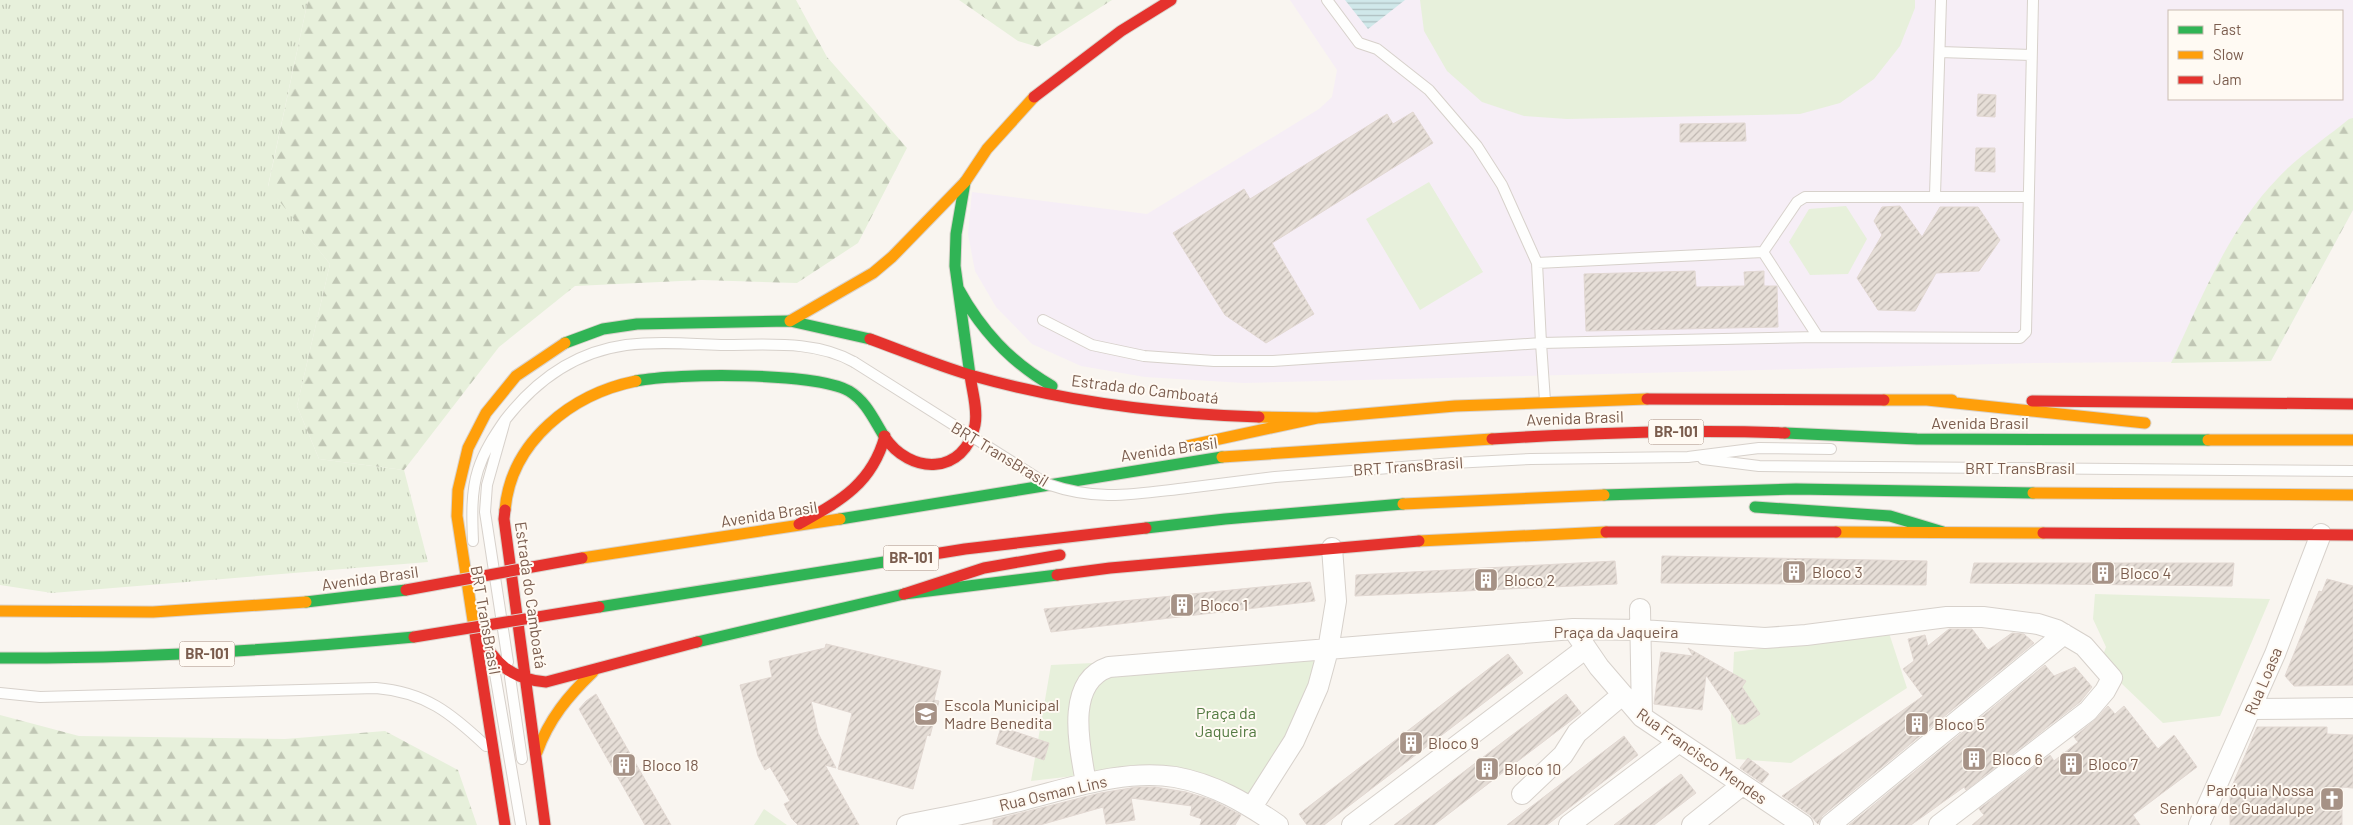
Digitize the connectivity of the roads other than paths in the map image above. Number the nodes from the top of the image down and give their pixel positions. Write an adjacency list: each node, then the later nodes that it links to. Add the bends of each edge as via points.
1 (1172, 0): 7 (main road, Estrada do Camboatá, via 1121,31 1040,90 987,149)
2 (1327, 0): 11 (lane, via 1359,43 1377,49 1429,90 1477,146 1502,185)
3 (1941, 0): 5 (lane)
4 (2033, 0): 6 (lane)
5 (1940, 52): 6 (lane); 8 (lane)
6 (2031, 55): 9 (lane)
7 (965, 182): 12 (main road, Estrada do Camboatá, via 955,252); 14 (main road, Estrada do Camboatá, via 873,273)
8 (1935, 196): 9 (lane); 10 (lane, via 1805,196 1797,202)
9 (2028, 197): 15 (lane, via 2026,332 2020,338)
10 (1763, 252): 11 (lane); 15 (lane)
11 (1537, 263): 16 (lane)
12 (958, 288): 17 (main road, Estrada do Camboatá); 18 (main road, via 969,310 994,343 1016,364)
13 (1043, 320): 16 (lane, via 1092,345 1144,356 1214,361 1272,361)
14 (790, 321): 17 (main road, Estrada do Camboatá, via 867,338); 54 (main road, Estrada do Camboatá, via 664,323 603,329 558,346 516,376 486,413 476,432 468,448 458,490 457,516)
15 (1818, 337): 16 (lane)
16 (1541, 343): 20 (lane)
17 (970, 375): 18 (main road, Estrada do Camboatá); 26 (main road, Estrada do Camboatá, via 975,424 972,435 955,457 943,464 915,463 902,456)
18 (1073, 398): 22 (main road, Estrada do Camboatá, via 1194,415)
19 (1927, 400): 20 (main road, Avenida Brasil); 21 (main road, Avenida Brasil); 24 (main road)
20 (1545, 401): 22 (main road, Avenida Brasil)
21 (2353, 404)
22 (1318, 418): 29 (main road)
23 (505, 420): 33 (lane, BRT TransBrasil, bridge, via 522,398 553,372 588,354 627,345 794,345 829,351 854,362 1047,484 1075,493 1104,497 1275,477 1454,462); 49 (lane, BRT TransBrasil, via 492,438 478,471 472,519); 63 (lane, BRT TransBrasil, via 487,485 485,512)
24 (2155, 424)
25 (2184, 428): 27 (main road)
26 (885, 436): 42 (main road, via 878,460 857,488); 64 (main road, Estrada do Camboatá, via 873,415 854,395 823,381 804,379 666,376 611,385 570,407 529,446 516,465 507,492 504,519)
27 (2293, 440): 28 (main road, Avenida Brasil / BR-101); 36 (main road, Avenida Brasil / BR-101, via 1917,439 1730,431 1583,433 1213,458)
28 (2353, 440)
29 (1174, 449)
30 (1838, 449): 33 (lane, BRT TransBrasil, via 1759,448)
31 (1907, 449): 32 (lane, BRT TransBrasil)
32 (2046, 450)
33 (1688, 457): 35 (lane, BRT TransBrasil, via 1759,466)
34 (1110, 463): 36 (main road)
35 (2353, 471)
36 (1002, 492): 42 (main road, Avenida Brasil / BR-101)
37 (2353, 495): 38 (main road, BR-101, via 1796,489)
38 (1549, 498): 39 (main road); 41 (main road, BR-101, via 1420,503)
39 (1697, 504)
40 (1746, 506): 43 (main road, via 1890,516)
41 (1225, 519): 46 (main road); 60 (main road, BR-101, bridge, via 965,549 414,636 282,650 84,660)
42 (795, 526): 52 (main road, Avenida Brasil / BR-101, bridge, via 332,600 216,609 74,613)
43 (1943, 532): 44 (main road); 47 (main road, via 1639,531 1461,538)
44 (2321, 534): 45 (main road); 69 (street, Rua Loasa)
45 (2353, 535)
46 (1156, 539)
47 (1332, 548): 50 (main road, via 1110,568); 59 (street, via 1336,601)
48 (1068, 554): 50 (main road, via 984,568)
49 (481, 592)
50 (904, 594): 62 (main road, via 689,644)
51 (1640, 609): 56 (street)
52 (0, 611)
53 (484, 611): 61 (lane, BRT TransBrasil)
54 (474, 625): 61 (main road); 72 (main road, Estrada do Camboatá)
55 (1573, 630): 56 (street, Praça da Jaqueira); 58 (street, Rua Francisco Mendes); 59 (street, Praça da Jaqueira)
56 (1641, 630): 57 (street, Praça da Jaqueira, via 1765,638 1947,617 1983,617 2038,624); 70 (street)
57 (2064, 634): 88 (street); 89 (street, Praça da Jaqueira, via 2084,646 2112,678 2105,690 2088,711)
58 (1585, 649): 66 (street, Rua Francisco Mendes); 85 (street)
59 (1328, 650): 75 (street, Praça da Jaqueira, via 1098,670 1087,684 1078,719 1077,733); 78 (street, via 1308,715)
60 (0, 658)
61 (492, 658): 63 (main road); 74 (lane, BRT TransBrasil)
62 (594, 671): 64 (main road, via 546,682); 73 (main road, via 566,697 550,719)
63 (510, 673): 64 (main road); 67 (lane, BRT TransBrasil, via 524,769)
64 (526, 680): 67 (main road, Estrada do Camboatá)
65 (0, 693): 72 (lane, via 40,697 394,689 409,692 436,706)
66 (1622, 694): 70 (street, Rua Francisco Mendes); 77 (street, via 1577,733 1563,755)
67 (528, 699): 73 (main road, Estrada do Camboatá)
68 (2353, 708): 69 (street)
69 (2251, 710): 90 (street, Rua Loasa)
70 (1642, 716): 71 (street, Rua Francisco Mendes)
71 (1679, 742): 76 (street, Rua Francisco Mendes); 86 (street)
72 (494, 753): 74 (lane); 80 (main road, Estrada do Camboatá)
73 (536, 755): 82 (main road, Estrada do Camboatá)
74 (511, 768): 81 (lane, BRT TransBrasil)
75 (1086, 783): 78 (street, Rua Osman Lins, via 1143,776 1173,777 1213,788); 83 (street, Rua Osman Lins)
76 (1742, 785): 79 (street, Rua Francisco Mendes); 87 (street)
77 (1522, 794)
78 (1252, 807): 84 (street, Rua Osman Lins)
79 (1793, 823)
80 (505, 825)
81 (521, 825)
82 (545, 825)
83 (908, 825)
84 (1278, 825)
85 (1352, 825)
86 (1569, 825)
87 (1692, 825)
88 (1830, 825)
89 (1939, 825)
90 (2199, 825)

